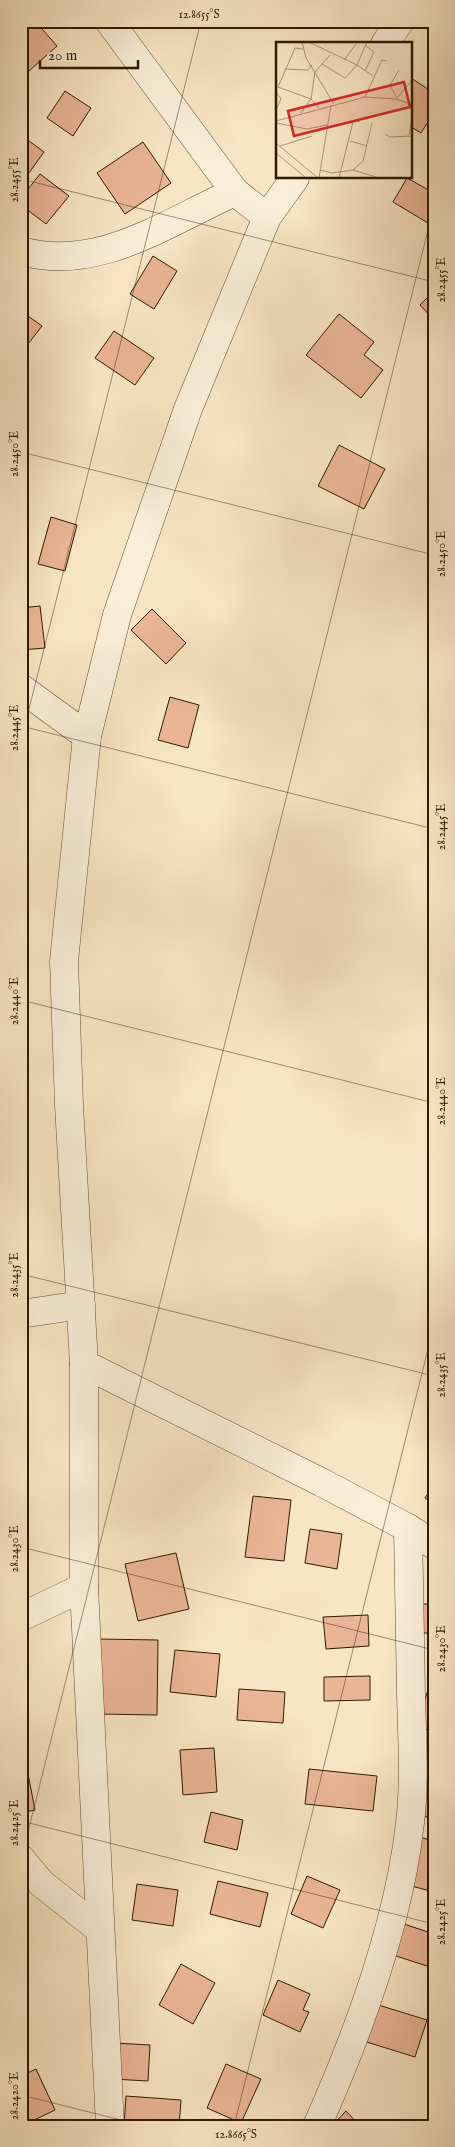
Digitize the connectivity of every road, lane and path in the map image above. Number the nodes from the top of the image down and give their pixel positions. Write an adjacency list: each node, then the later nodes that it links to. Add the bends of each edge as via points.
1 (109, 21): 5 (street)
2 (400, 21): 3 (street)
3 (386, 42)
4 (294, 179): 6 (street)
5 (235, 192): 6 (street); 7 (street, via 123,245 91,255 64,258)
6 (268, 217): 9 (street, via 188,409 117,615)
7 (21, 251)
8 (21, 688): 9 (street)
9 (87, 736): 10 (street, via 64,961)
10 (81, 1305): 11 (street); 12 (street)
11 (21, 1314)
12 (84, 1364): 13 (street); 15 (street)
13 (408, 1528): 14 (street); 20 (street, via 413,1747 410,1823 398,1897 373,1978)
14 (434, 1545)
15 (84, 1587): 16 (street); 18 (street)
16 (21, 1617)
17 (21, 1859): 18 (street, via 41,1883)
18 (99, 1929): 19 (street)
19 (110, 2126)
20 (317, 2126)

